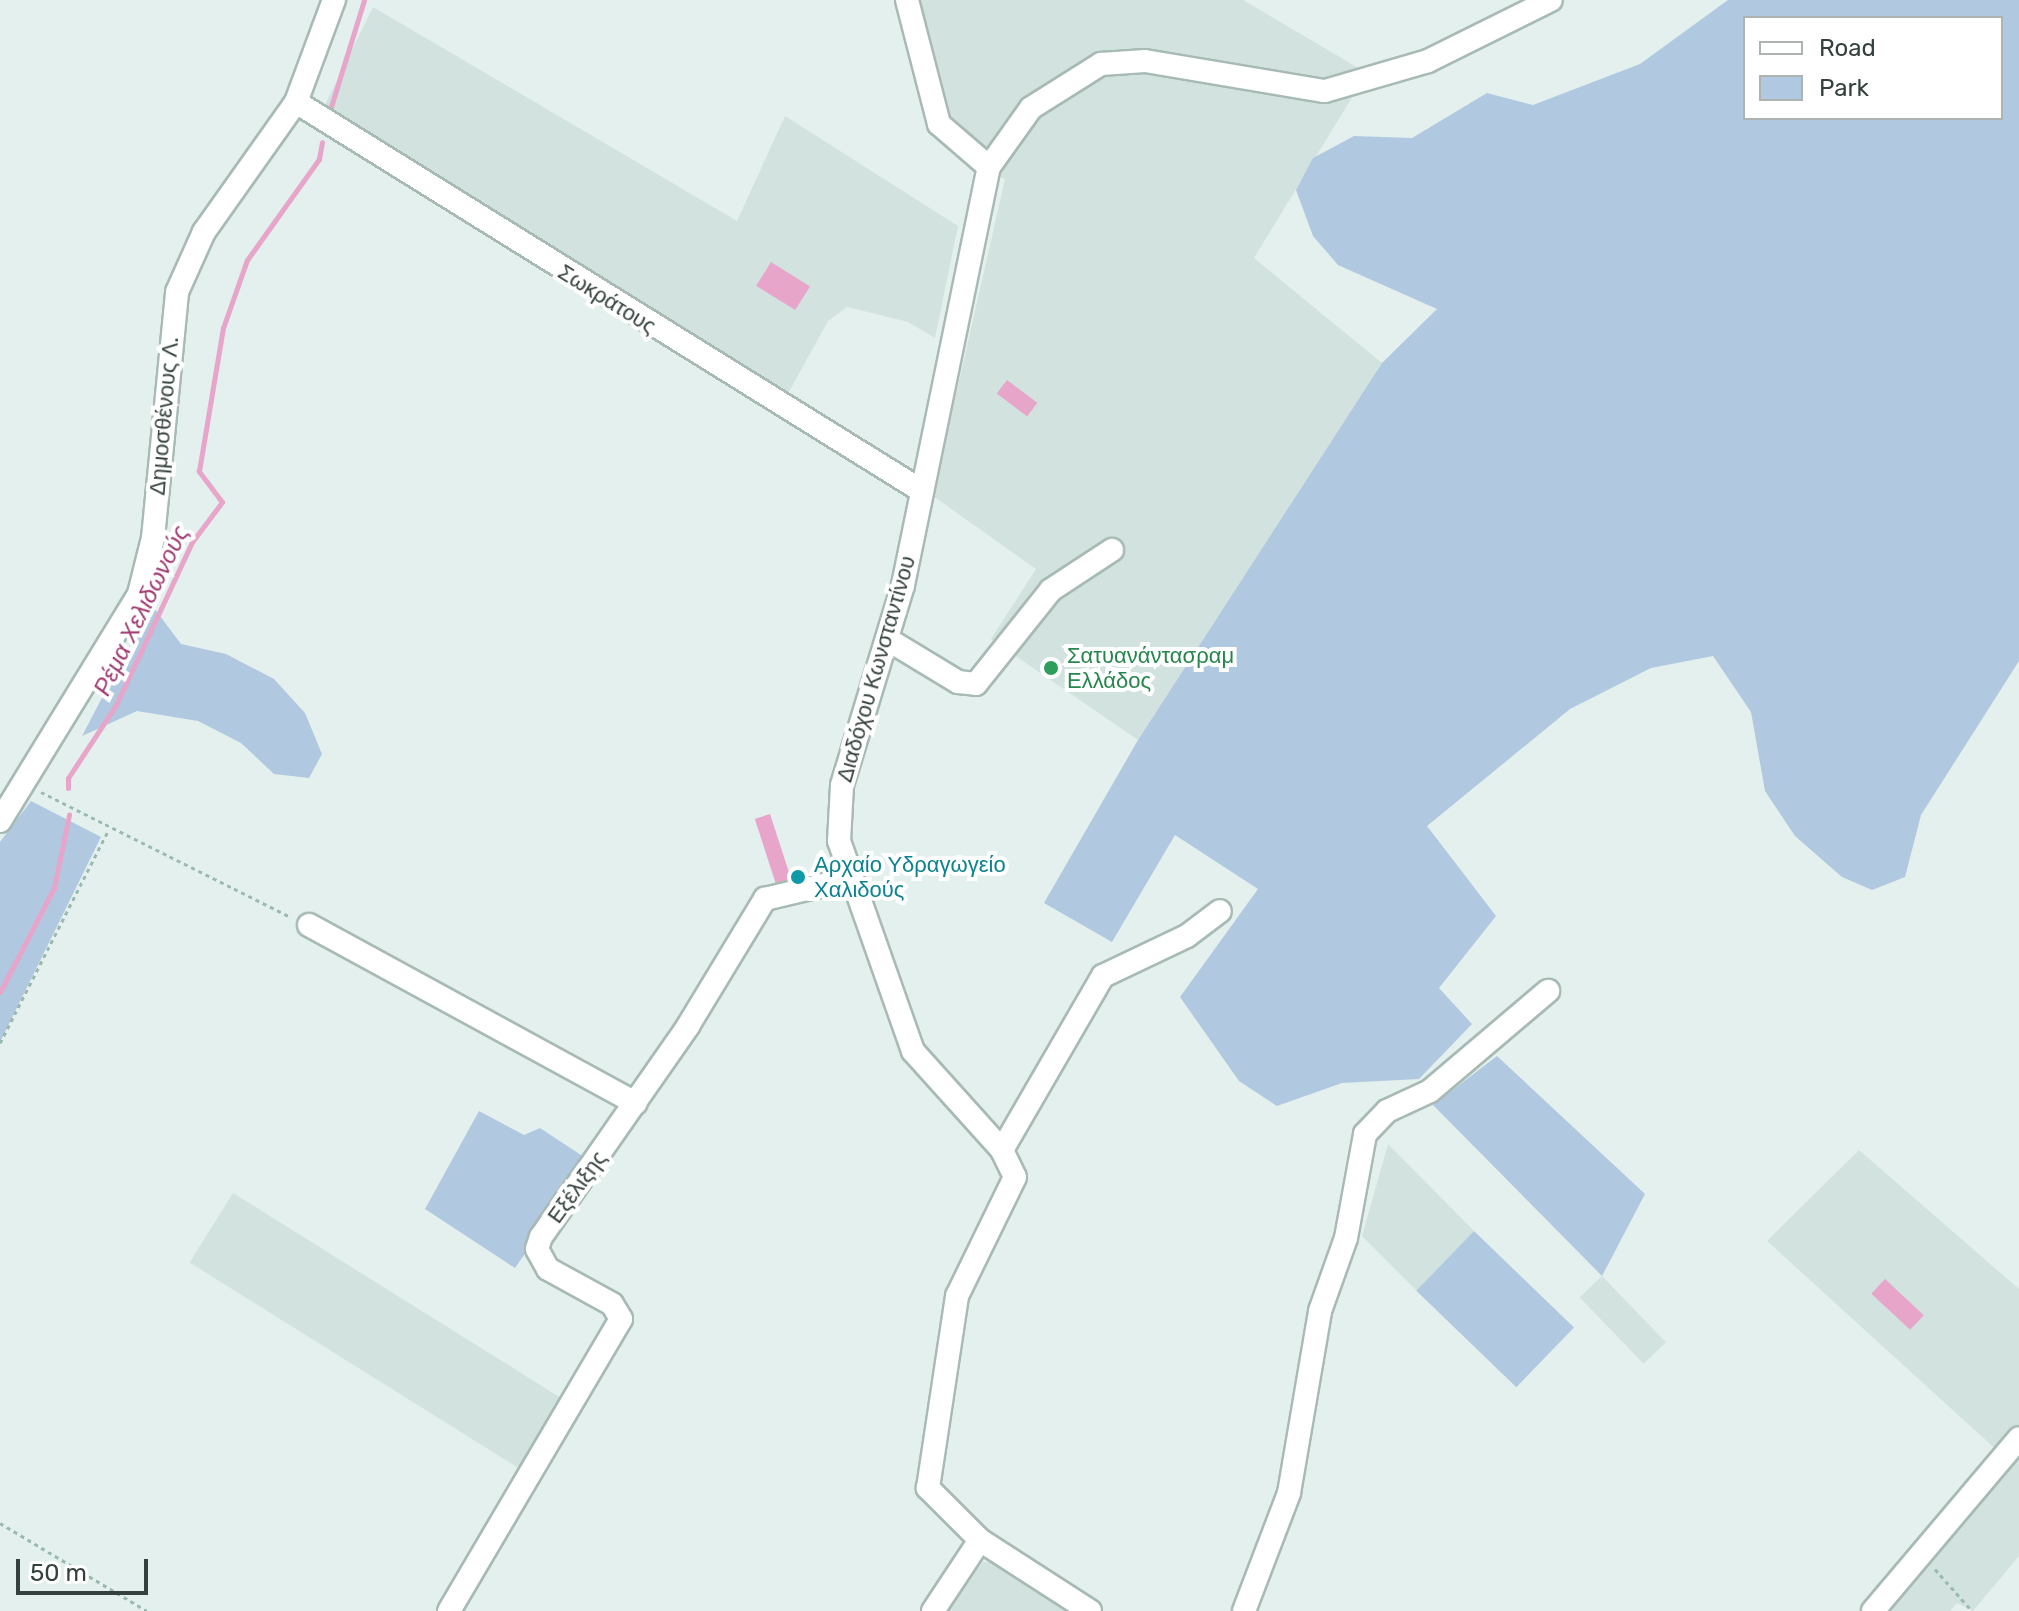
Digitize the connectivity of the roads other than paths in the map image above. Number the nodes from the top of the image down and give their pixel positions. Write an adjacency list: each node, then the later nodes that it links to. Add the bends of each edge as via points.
1 (334, 0): 4 (street, Δημοσθένους Λ.)
2 (907, 0): 5 (street, via 939,124)
3 (1551, 0): 5 (street, via 1428,61 1325,91 1145,61 1101,64 1031,108)
4 (296, 102): 6 (street, Σωκράτους); 9 (street, Δημοσθένους Λ., via 204,232 177,292 153,538 139,594 26,787)
5 (989, 167): 6 (street, Διαδόχου Κωνσταντίνου)
6 (922, 491): 8 (street, Διαδόχου Κωνσταντίνου)
7 (1112, 550): 8 (street, via 1051,590 976,684 958,682)
8 (887, 639): 10 (street, Διαδόχου Κωνσταντίνου, via 842,785 839,841)
9 (0, 821)
10 (849, 879): 14 (street, Εξέλιξης, via 765,899); 15 (street, Διαδόχου Κωνσταντίνου, via 913,1051)
11 (1220, 911): 15 (street, via 1187,936 1103,976)
12 (309, 925): 14 (street)
13 (1548, 991): 21 (street, via 1430,1091 1387,1111 1365,1134 1346,1238 1320,1311 1286,1507)
14 (636, 1103): 18 (street, Εξέλιξης, via 537,1249 548,1269 619,1311 618,1330)
15 (1002, 1150): 17 (street, Διαδόχου Κωνσταντίνου, via 1015,1177 957,1296 928,1454 928,1488)
16 (2019, 1438): 22 (street)
17 (980, 1540): 19 (street); 20 (street, Διαδόχου Κωνσταντίνου)
18 (449, 1611)
19 (933, 1611)
20 (1090, 1611)
21 (1244, 1611)
22 (1873, 1611)

